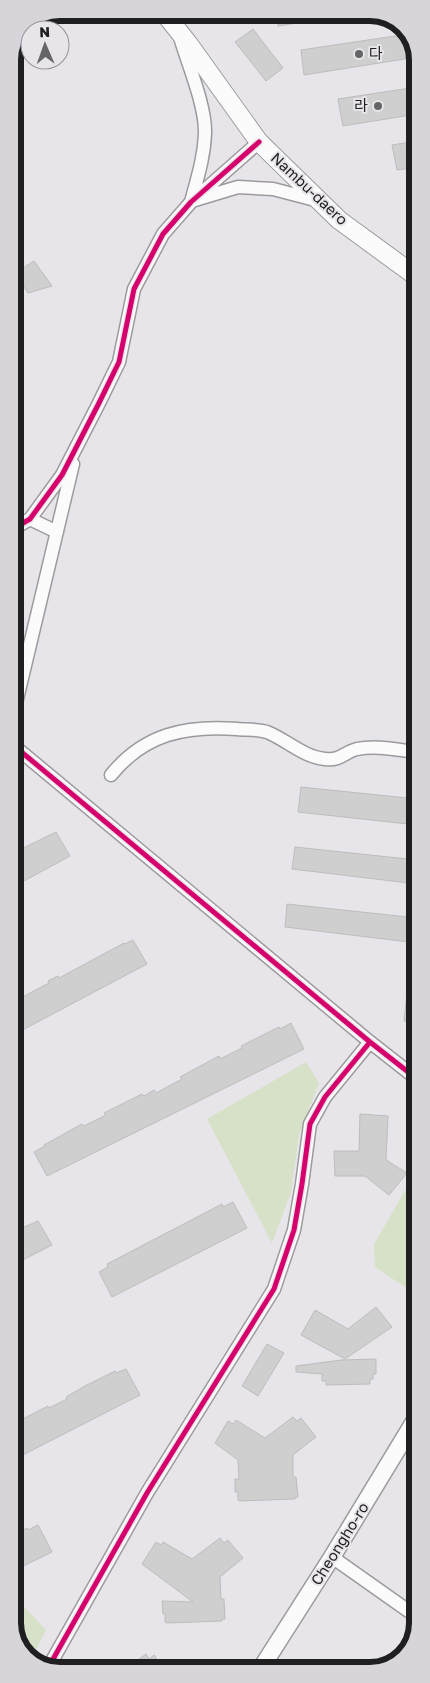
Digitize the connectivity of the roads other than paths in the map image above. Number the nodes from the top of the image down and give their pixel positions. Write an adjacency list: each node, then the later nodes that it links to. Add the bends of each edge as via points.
1 (170, 21): 2 (main road, Nambu-daero)
2 (177, 29): 3 (main road, Nambu-daero); 5 (street, via 201,106 205,132 202,162)
3 (259, 142): 4 (main road, Nambu-daero); 5 (street)
4 (320, 201): 5 (street, via 273,189 238,187); 6 (main road, Nambu-daero, via 339,220)
5 (190, 202): 7 (street, via 162,234 134,289 119,362)
6 (409, 271)
7 (79, 442): 8 (street, via 62,475); 10 (street)
8 (30, 519): 9 (street); 10 (street)
9 (21, 524)
10 (57, 532): 11 (street)
11 (21, 683)
12 (409, 751): 14 (street, via 374,747 354,750 339,759 325,759 305,753 265,731 226,728 179,731 148,742 122,761)
13 (21, 752): 15 (street)
14 (111, 775)
15 (370, 1042): 16 (street); 20 (street, via 325,1097 310,1124 294,1230 274,1289 147,1493)
16 (409, 1073)
17 (409, 1430): 18 (street, Cheongho-ro)
18 (332, 1557): 19 (street); 21 (street, Cheongho-ro)
19 (409, 1611)
20 (52, 1661)
21 (265, 1662)

